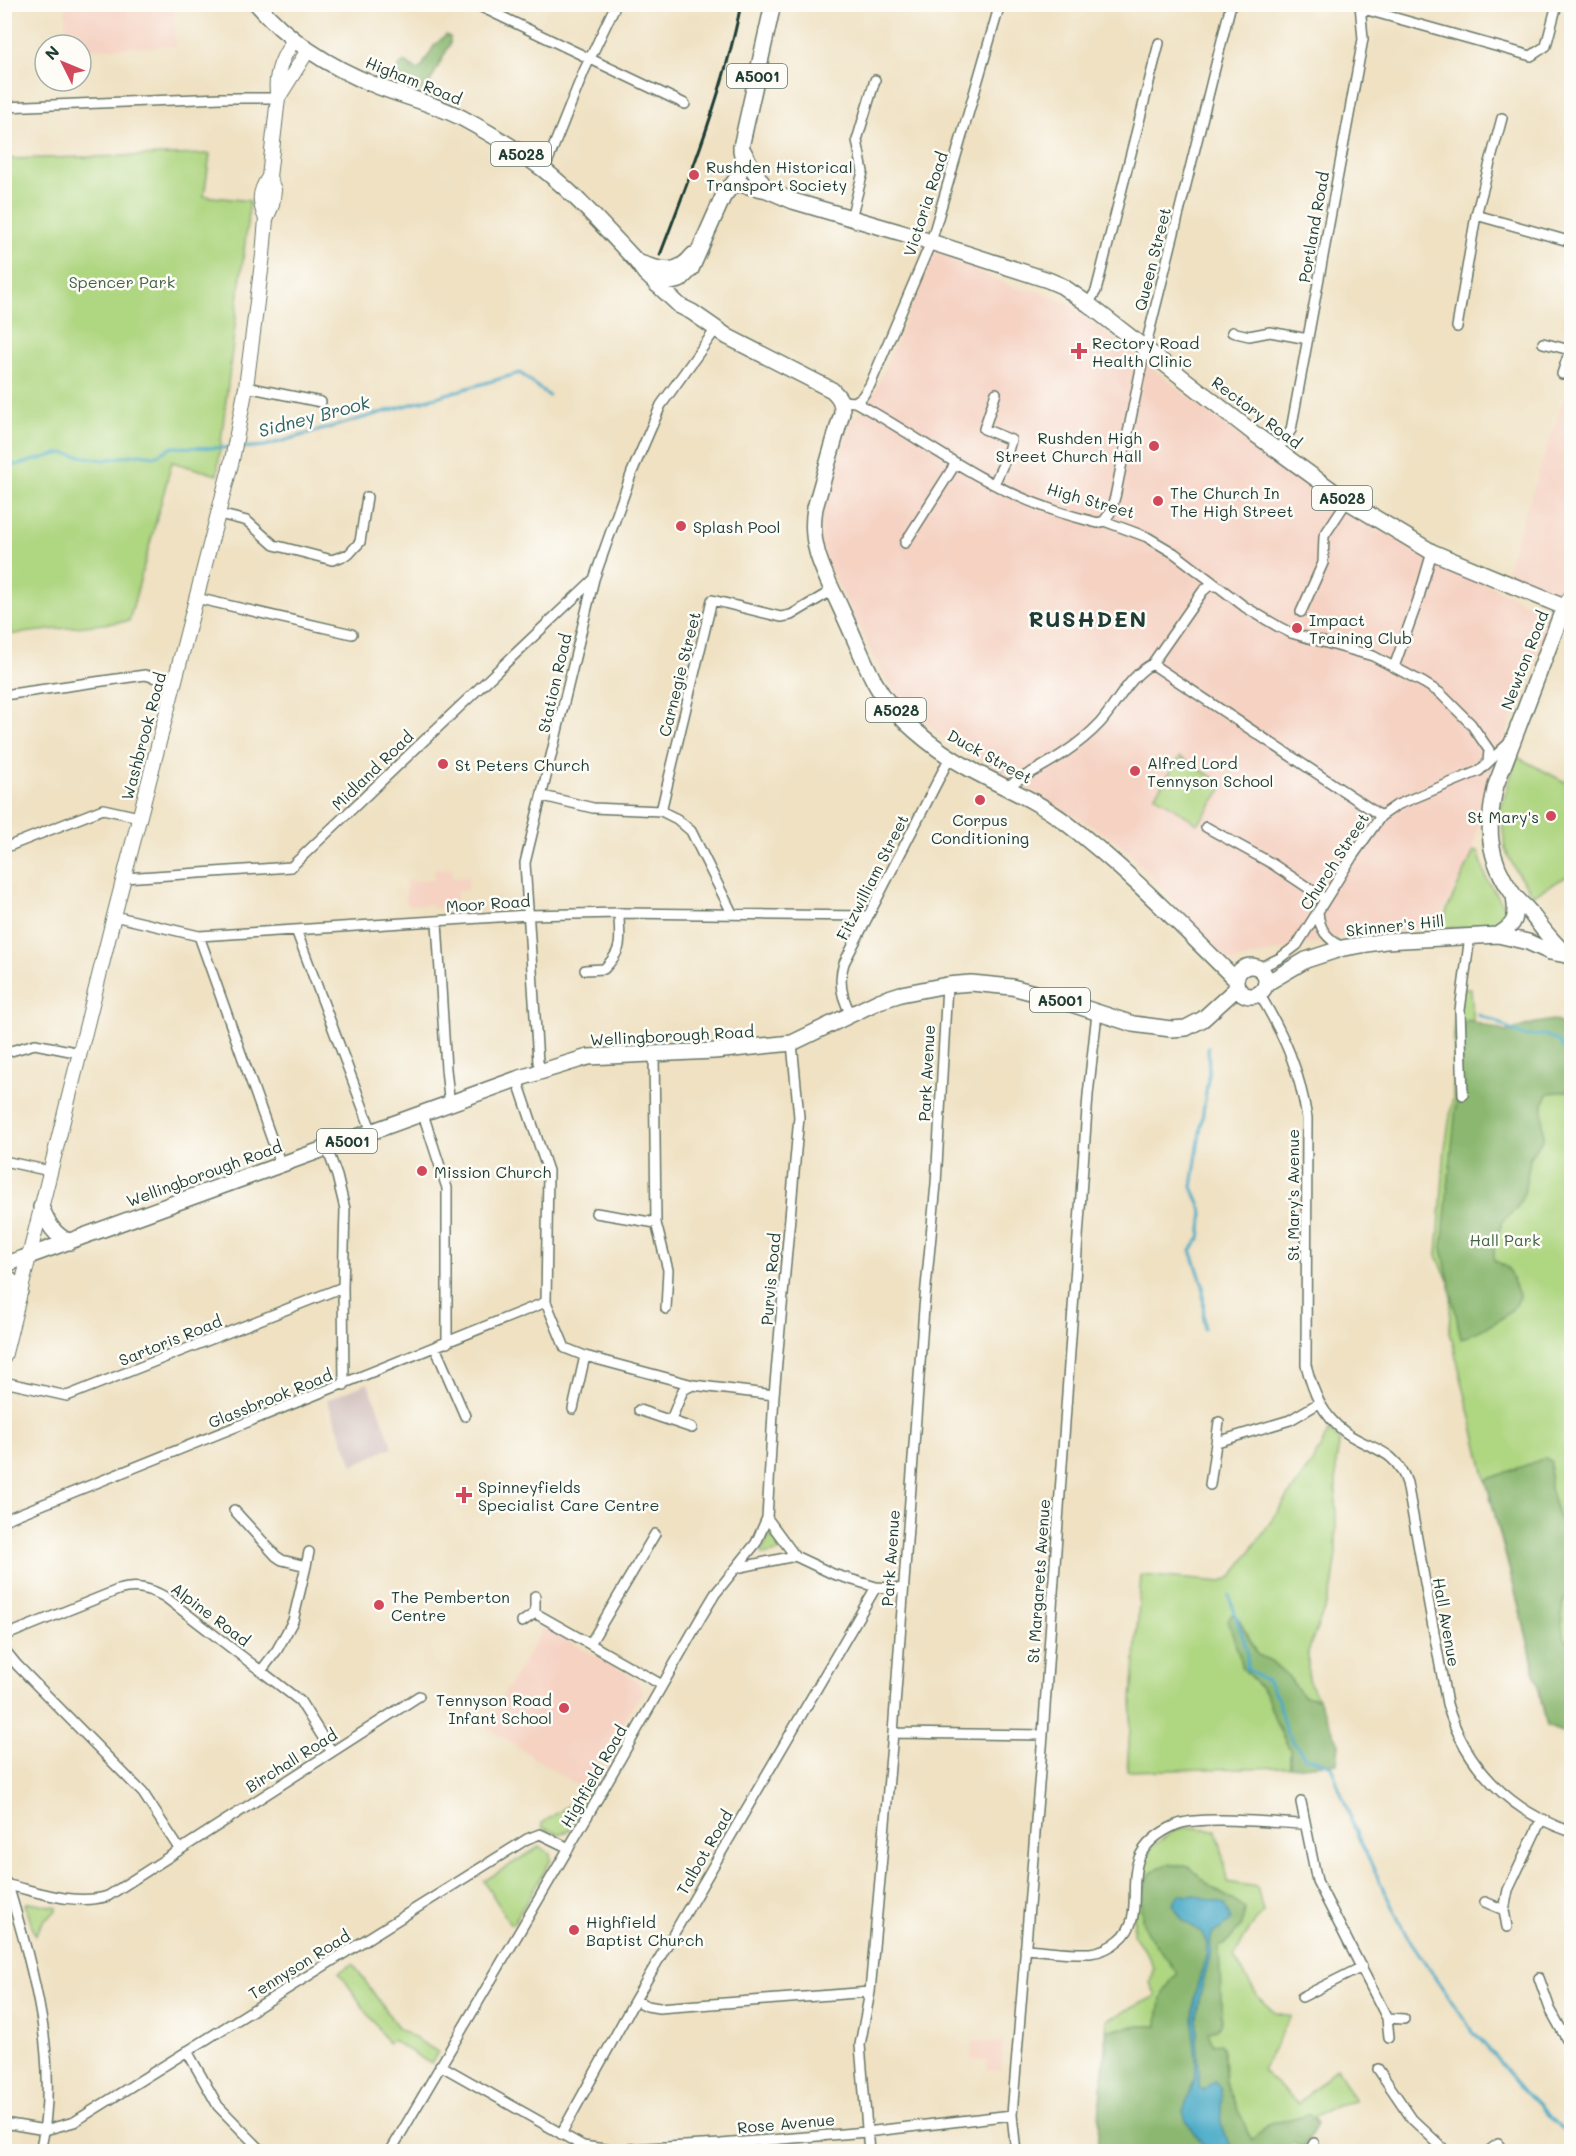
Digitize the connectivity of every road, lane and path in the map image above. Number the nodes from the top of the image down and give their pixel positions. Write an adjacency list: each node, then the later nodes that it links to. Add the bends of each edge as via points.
1 (257, 4): 9 (main road, Higham Road / A5028)
2 (475, 4): 12 (street)
3 (616, 4): 12 (street)
4 (773, 4): 18 (main road, A5001)
5 (1000, 4): 24 (street, Victoria Road)
6 (1231, 4): 37 (street, Queen Street)
7 (1557, 4): 8 (street, via 1546,46 1531,56)
8 (1360, 6): 34 (street, Portland Road, via 1363,39)
9 (294, 40): 11 (main road, Higham Road / A5028); 14 (main road, Washbrook Road, via 282,58 276,87)
10 (1159, 43): 29 (street, via 1096,291)
11 (308, 50): 14 (main road, Washbrook Road); 19 (main road, Higham Road / A5028, via 377,86 446,110)
12 (591, 59): 15 (street); 19 (street)
13 (875, 80): 23 (street, via 857,140 863,172)
14 (278, 98): 16 (street); 39 (main road, Washbrook Road, via 269,177 272,205 266,219)
15 (684, 104)
16 (4, 107)
17 (1502, 118): 22 (street)
18 (741, 147): 20 (main road, A5001, via 732,161); 21 (main road)
19 (543, 169): 26 (main road, Higham Road / A5028)
20 (728, 188): 21 (main road, Rectory Road / A5028, via 738,184); 27 (main road, via 691,269)
21 (767, 190): 23 (main road, Rectory Road / A5028)
22 (1476, 214): 25 (street); 31 (street)
23 (851, 218): 24 (main road, Rectory Road / A5028)
24 (931, 242): 29 (main road, Rectory Road / A5028, via 1048,280); 42 (street, Victoria Road, via 870,385 862,397)
25 (1572, 242)
26 (637, 262): 27 (main road); 28 (main road, High Street / A5028)
27 (681, 273): 28 (main road); 30 (main road, via 684,298)
28 (657, 285): 30 (main road, High Street / A5028)
29 (1088, 304): 37 (main road, Rectory Road / A5028)
30 (692, 312): 32 (main road, High Street / A5028)
31 (1457, 327)
32 (716, 329): 42 (main road, High Street / A5028); 52 (street, Station Road, via 661,405)
33 (1232, 332): 34 (street, via 1249,336 1270,332)
34 (1308, 339): 43 (street, Portland Road, via 1291,429)
35 (1543, 343): 36 (street)
36 (1571, 347): 38 (street)
37 (1145, 349): 43 (main road, Rectory Road / A5028); 49 (street, Queen Street, via 1115,497)
38 (1562, 374)
39 (246, 387): 41 (street); 48 (main road, Washbrook Road)
40 (996, 393): 45 (street, via 984,429 1011,440)
41 (321, 402)
42 (849, 402): 44 (street, High Street); 54 (main road, Duck Street / A5028, via 840,420 813,520 817,555)
43 (1277, 451): 47 (main road, Rectory Road / A5028)
44 (956, 463): 45 (street, High Street); 50 (street)
45 (994, 484): 49 (street, High Street, via 1044,507 1098,523)
46 (367, 497): 48 (street, via 360,542 349,554 332,560 274,544 247,520)
47 (1347, 501): 51 (main road, Rectory Road / A5028); 57 (street, via 1324,536 1323,563)
48 (219, 514): 55 (main road, Washbrook Road)
49 (1104, 521): 53 (street, High Street, via 1147,537)
50 (905, 543)
51 (1432, 552): 56 (main road, Rectory Road / A5028); 60 (street)
52 (594, 579): 69 (street, Station Road); 75 (street, Midland Road, via 291,867)
53 (1215, 586): 59 (street, via 1209,586 1196,599); 60 (street, High Street, via 1291,633 1373,656)
54 (833, 590): 64 (main road, Duck Street / A5028, via 879,688 917,732); 70 (street, Carnegie Street, via 781,617 712,600)
55 (196, 598): 58 (street); 61 (main road, Washbrook Road)
56 (1569, 604): 63 (main road, Newton Road / A5028)
57 (1301, 612)
58 (352, 634)
59 (1152, 664): 68 (street, via 1142,669 1100,724 1075,746); 71 (street)
60 (1394, 667): 65 (street, High Street, via 1440,693 1471,724 1489,750)
61 (174, 683): 62 (street, via 145,675); 72 (main road, Washbrook Road)
62 (4, 695)
63 (1514, 738): 65 (street, Church Street); 67 (main road, A5028)
64 (950, 757): 68 (main road, Duck Street / A5028); 83 (street, Fitzwilliam Street)
65 (1488, 762): 66 (street, Church Street)
66 (1479, 771): 67 (street, via 1490,774); 71 (street, Church Street, via 1397,805)
67 (1496, 785): 76 (main road, A5028, via 1489,814 1491,846 1500,873)
68 (1007, 786): 93 (main road, Duck Street / A5028, via 1088,840 1146,891)
69 (543, 796): 70 (street, via 592,808); 81 (street, Station Road, via 525,863)
70 (661, 811): 80 (street, via 691,831)
71 (1381, 816): 77 (street, Church Street)
72 (139, 817): 74 (street, via 102,809); 75 (main road, Washbrook Road)
73 (1206, 827): 77 (street)
74 (4, 848)
75 (124, 878): 82 (main road, Washbrook Road)
76 (1514, 896): 86 (main road, via 1515,921); 90 (main road, A5028)
77 (1325, 899): 78 (street, Church Street)
78 (1318, 912): 89 (street, via 1324,934); 91 (street, Church Street, via 1290,952)
79 (619, 913): 80 (street, Moor Road); 81 (street, Moor Road); 92 (street, via 616,956 604,969)
80 (732, 914): 83 (street, Moor Road)
81 (528, 915): 84 (street, Moor Road); 102 (street, Station Road)
82 (114, 916): 87 (street, Moor Road); 100 (main road, Washbrook Road)
83 (868, 916): 97 (street, Fitzwilliam Street, via 840,979)
84 (437, 922): 85 (street, Moor Road); 105 (street, via 447,1079)
85 (296, 930): 87 (street, Moor Road); 107 (street)
86 (1498, 935): 88 (main road, Skinner's Hill / A5028); 90 (main road, Skinner's Hill / A5028)
87 (199, 936): 110 (street)
88 (1470, 936): 89 (main road, Skinner's Hill / A5028, via 1384,941); 104 (street, via 1460,1010)
89 (1343, 948): 95 (main road, Skinner's Hill / A5028, via 1306,960)
90 (1569, 957)
91 (1259, 968): 93 (main road, via 1245,967 1238,973); 95 (main road, via 1265,973)
92 (585, 970)
93 (1236, 983): 95 (main road, A5028, via 1246,996); 96 (main road, Wellingborough Road / A5001, via 1203,1019 1186,1028 1151,1028)
94 (947, 985): 96 (main road, Wellingborough Road / A5001, via 1012,987); 97 (main road, Wellingborough Road / A5001, via 901,994); 149 (street, Park Avenue, via 936,1184)
95 (1263, 989): 131 (street, St Mary's Avenue, via 1291,1053 1306,1118 1306,1365)
96 (1097, 1013): 160 (street, St Margarets Avenue)
97 (850, 1014): 98 (main road, Wellingborough Road / A5001)
98 (792, 1044): 101 (main road, Wellingborough Road / A5001); 130 (street, Purvis Road, via 799,1117)
99 (4, 1053): 100 (street, via 35,1044)
100 (80, 1053): 111 (main road, Washbrook Road)
101 (654, 1053): 102 (main road, Wellingborough Road / A5001, via 588,1057); 114 (street)
102 (541, 1071): 103 (main road, Wellingborough Road / A5001)
103 (517, 1079): 105 (main road, Wellingborough Road / A5001); 121 (street, via 548,1171)
104 (1462, 1095)
105 (452, 1103): 106 (main road, Wellingborough Road / A5001)
106 (423, 1114): 107 (main road, Wellingborough Road / A5001); 123 (street, via 447,1188)
107 (372, 1132): 108 (main road, Wellingborough Road / A5001)
108 (327, 1148): 110 (main road, Wellingborough Road / A5001); 119 (street, via 345,1209)
109 (4, 1161): 111 (street)
110 (281, 1165): 115 (main road, Wellingborough Road / A5001)
111 (50, 1171): 112 (main road, Washbrook Road)
112 (41, 1208): 115 (main road, via 53,1231); 116 (main road, Washbrook Road)
113 (596, 1213): 114 (street)
114 (656, 1223): 122 (street, via 668,1270)
115 (70, 1242): 116 (main road, Wellingborough Road / A5001)
116 (28, 1257): 117 (main road, Wellingborough Road / A5001); 120 (main road, Washbrook Road)
117 (4, 1265)
118 (4, 1274): 120 (main road)
119 (343, 1287): 127 (street, Sartoris Road, via 67,1396); 128 (street)
120 (20, 1291): 126 (main road, Washbrook Road)
121 (546, 1302): 123 (street, Glassbrook Road); 125 (street, via 565,1348)
122 (666, 1309)
123 (447, 1343): 124 (street, Glassbrook Road)
124 (435, 1347): 128 (street, Glassbrook Road); 134 (street)
125 (585, 1356): 129 (street); 132 (street)
126 (4, 1357)
127 (4, 1382)
128 (344, 1385): 142 (street, Glassbrook Road)
129 (693, 1385): 130 (street); 135 (street, via 683,1390)
130 (774, 1395): 141 (street, Purvis Road)
131 (1319, 1403): 138 (street, via 1290,1420); 163 (street, Hall Avenue, via 1344,1431 1387,1453 1403,1470 1452,1723 1486,1777 1517,1806)
132 (573, 1409)
133 (639, 1410): 135 (street)
134 (465, 1416)
135 (671, 1420): 137 (street)
136 (1219, 1422): 138 (street)
137 (692, 1428)
138 (1217, 1442): 139 (street)
139 (1210, 1485)
140 (234, 1510): 146 (street, via 276,1556)
141 (767, 1518): 145 (street); 147 (street, Purvis Road, via 756,1543)
142 (4, 1520)
143 (655, 1534): 154 (street)
144 (309, 1552): 146 (street)
145 (795, 1556): 147 (street); 148 (street, via 833,1574)
146 (306, 1566): 156 (street, via 293,1621)
147 (736, 1568): 157 (street, Highfield Road, via 715,1594)
148 (876, 1587): 149 (street); 177 (street, Talbot Road)
149 (903, 1589): 159 (street, Park Avenue)
150 (535, 1596): 151 (street)
151 (535, 1613): 152 (street); 154 (street)
152 (522, 1622)
153 (4, 1636): 156 (street, Alpine Road, via 118,1590 140,1587 165,1597)
154 (590, 1644): 157 (street)
155 (4, 1649): 167 (street, via 143,1793)
156 (261, 1671): 161 (street, Alpine Road, via 300,1701)
157 (662, 1685): 166 (street, Highfield Road)
158 (419, 1696): 161 (street, Birchall Road)
159 (893, 1733): 160 (street); 175 (street, Park Avenue)
160 (1042, 1735): 172 (street, St Margarets Avenue)
161 (332, 1752): 167 (street, Birchall Road)
162 (1301, 1802): 164 (street)
163 (1541, 1820): 165 (street, Hall Avenue); 170 (street, via 1508,1890)
164 (1304, 1824): 172 (street, via 1178,1824 1153,1838 1139,1858 1131,1926 1111,1947 1091,1953); 173 (street, via 1317,1881)
165 (1572, 1832)
166 (569, 1848): 182 (street, Tennyson Road, via 540,1834 527,1839); 183 (street, Highfield Road)
167 (180, 1850): 168 (street, Birchall Road, via 98,1899 62,1898)
168 (6, 1882): 187 (street, via 34,1976 47,2066)
169 (1485, 1902): 170 (street)
170 (1504, 1910): 171 (street)
171 (1507, 1927)
172 (1025, 1949): 185 (street, St Margarets Avenue)
173 (1362, 1967): 176 (street); 178 (street)
174 (1539, 1978): 181 (street, via 1550,2009)
175 (870, 1992): 177 (street, via 658,2008); 188 (street, Park Avenue, via 860,2045)
176 (1302, 1997)
177 (635, 2000): 189 (street, Talbot Road)
178 (1387, 2018): 179 (street); 180 (street)
179 (1404, 2019)
180 (1389, 2037)
181 (1572, 2049)
182 (187, 2052): 187 (street, Tennyson Road, via 74,2122); 192 (street, via 218,2106)
183 (440, 2065): 189 (street, Rose Avenue); 193 (street, Highfield Road)
184 (1378, 2069): 196 (street, via 1412,2119)
185 (1012, 2115): 188 (street, Rose Avenue); 195 (street, St Margarets Avenue)
186 (4, 2123): 187 (street)
187 (45, 2130): 191 (street)
188 (866, 2132): 190 (street, Rose Avenue); 194 (street, Park Avenue)
189 (561, 2134): 190 (street, Rose Avenue, via 583,2146 611,2150)
190 (722, 2148)
191 (40, 2151)
192 (263, 2151)
193 (390, 2151)
194 (868, 2151)
195 (1016, 2151)
196 (1447, 2151)
197 (1487, 2151): 198 (street, via 1498,2144)
198 (1504, 2151)

